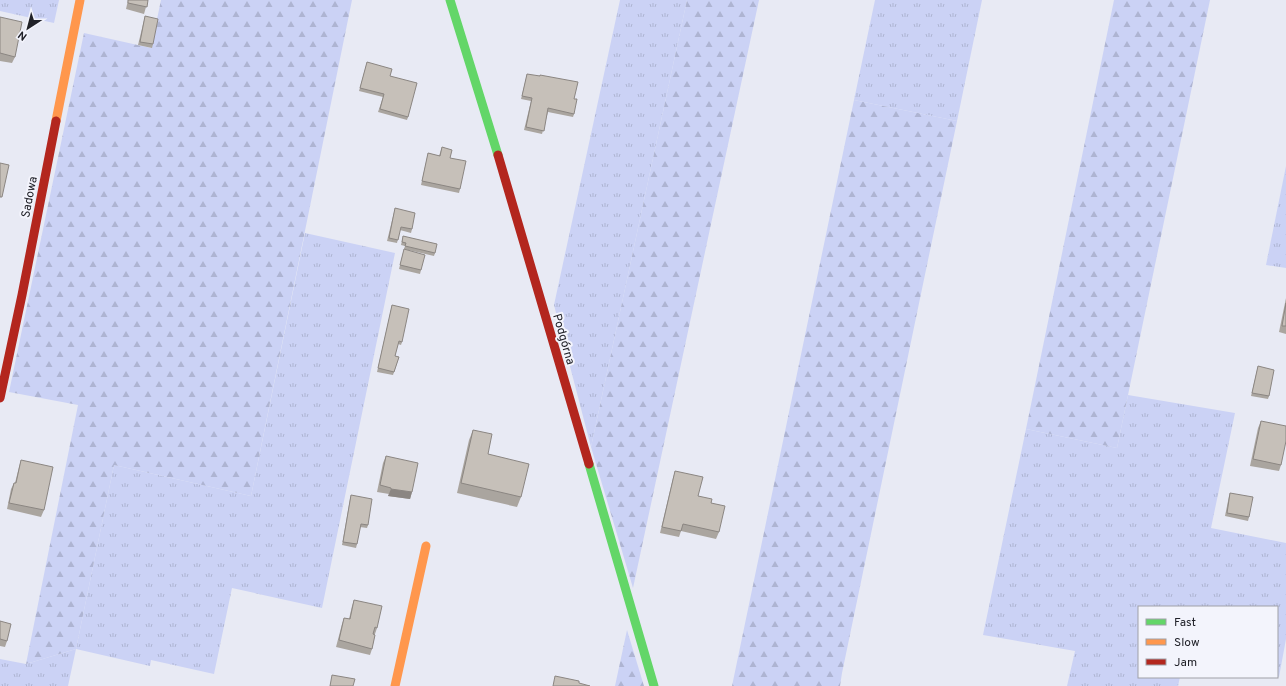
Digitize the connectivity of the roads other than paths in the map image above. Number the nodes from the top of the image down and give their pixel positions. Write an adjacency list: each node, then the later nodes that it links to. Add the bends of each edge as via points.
1 (80, 0): 3 (street, Sadowa)
2 (450, 0): 6 (street, Podgórna, via 484,107)
3 (0, 398)
4 (426, 546): 5 (street)
5 (395, 686)
6 (654, 686)

